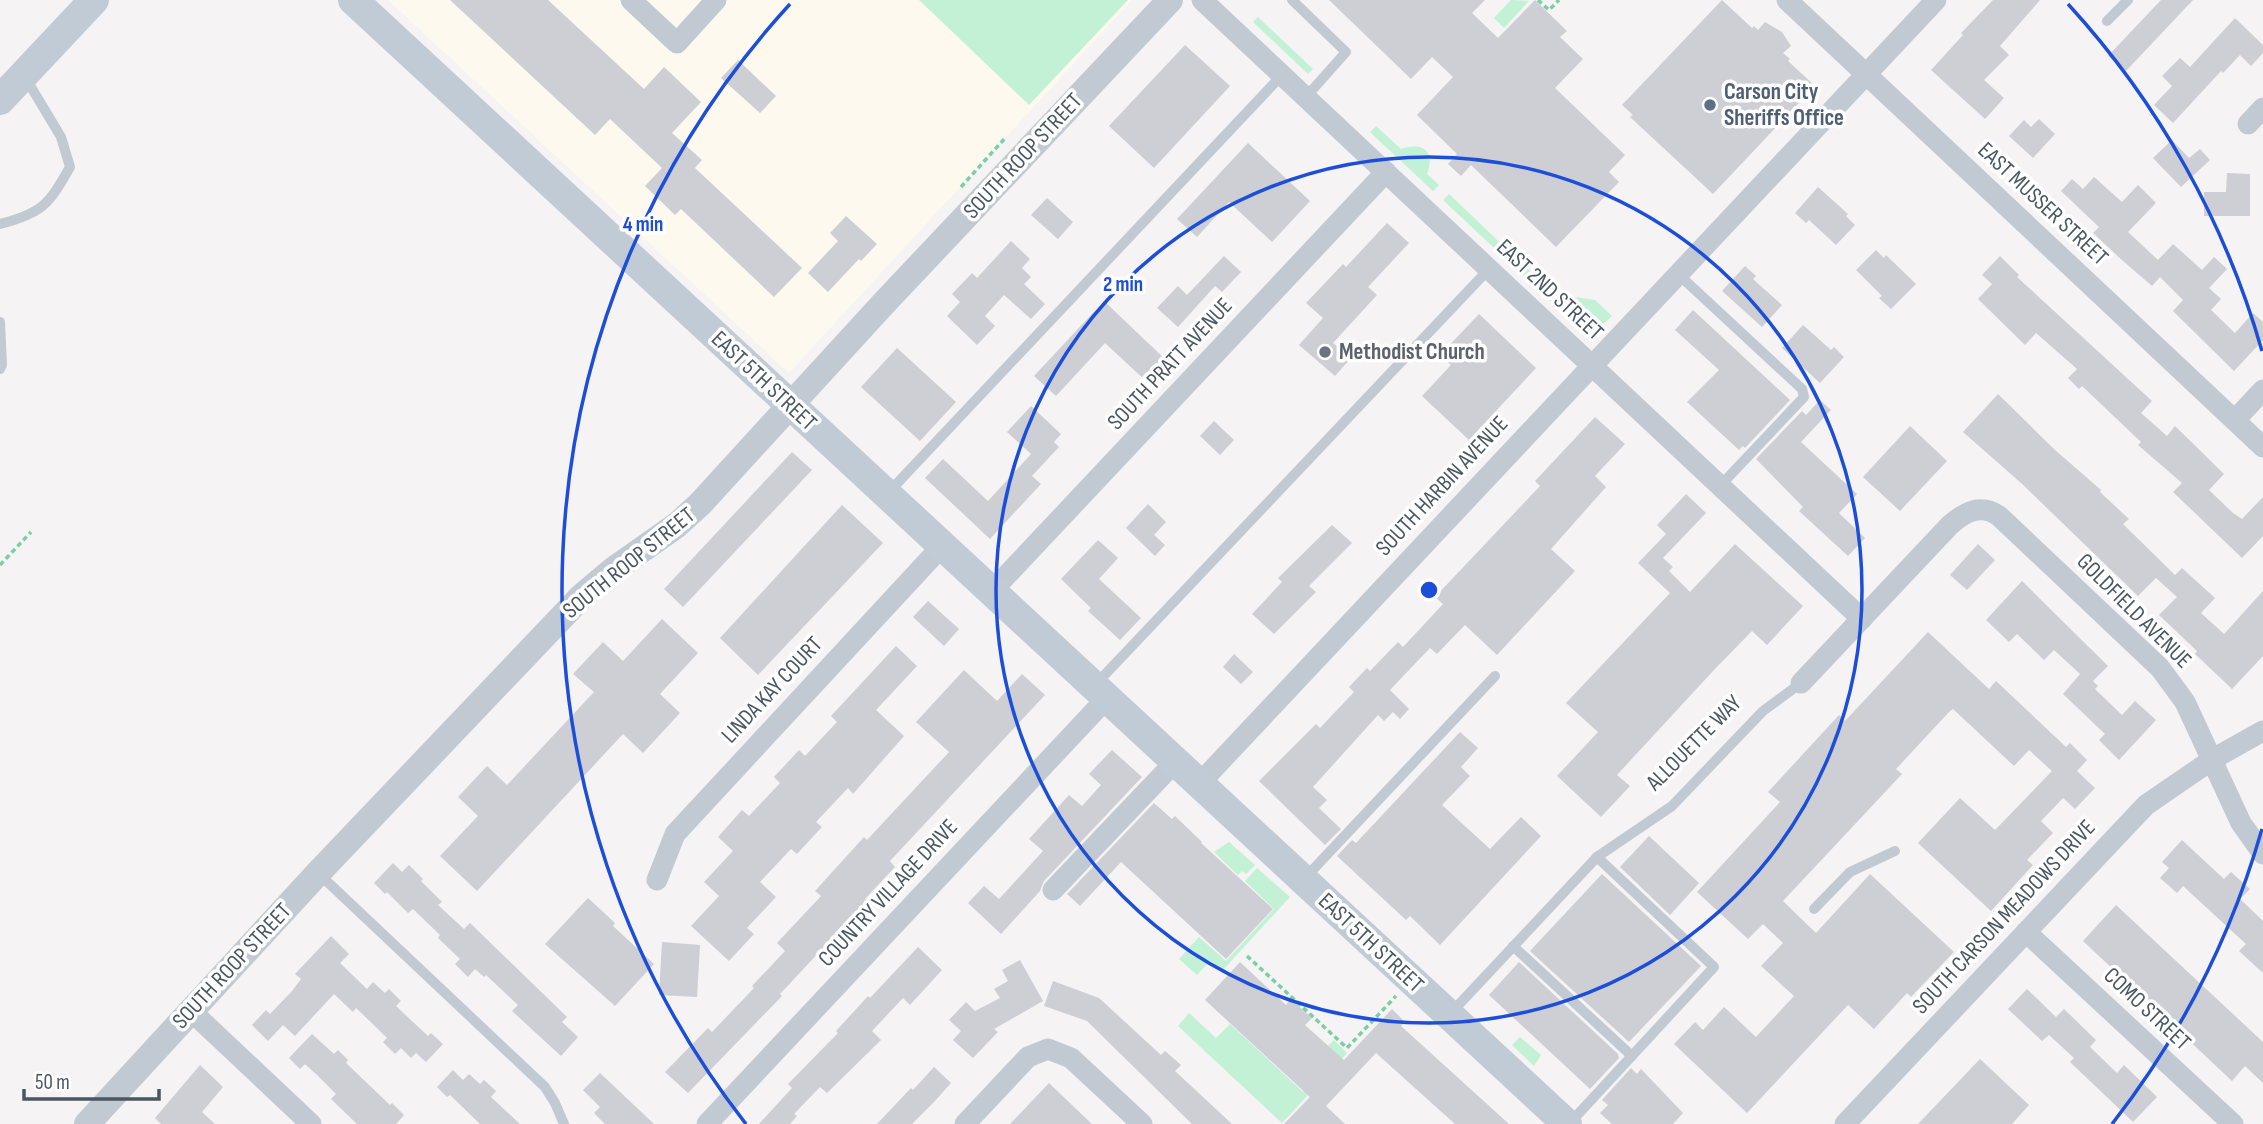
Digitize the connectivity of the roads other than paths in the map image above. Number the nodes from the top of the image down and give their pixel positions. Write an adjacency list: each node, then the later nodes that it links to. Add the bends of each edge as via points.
1 (94, 0): 13 (main road)
2 (353, 0): 27 (main road, EAST 5TH STREET)
3 (631, 0): 4 (street, via 677,43)
4 (716, 0)
5 (1170, 0): 27 (street, SOUTH ROOP STREET)
6 (1202, 0): 14 (street, EAST 2ND STREET)
7 (1292, 0): 15 (lane, via 1346,52)
8 (1787, 0): 12 (street, EAST MUSSER STREET)
9 (1936, 0): 12 (street, SOUTH HARBIN AVENUE)
10 (2127, 0): 11 (lane)
11 (2107, 21)
12 (1867, 74): 22 (street, SOUTH HARBIN AVENUE); 28 (street, EAST MUSSER STREET)
13 (24, 75): 16 (main road); 20 (lane, via 61,137 70,167 52,200 25,217)
14 (1282, 75): 15 (street, EAST 2ND STREET); 31 (lane)
15 (1306, 97): 19 (street, EAST 2ND STREET)
16 (0, 100)
17 (2263, 108): 18 (street)
18 (2248, 124)
19 (1386, 172): 21 (street, EAST 2ND STREET); 34 (street, SOUTH PRATT AVENUE)
20 (0, 224)
21 (1489, 269): 24 (street, EAST 2ND STREET); 38 (lane)
22 (1678, 274): 24 (street, SOUTH HARBIN AVENUE); 30 (lane, via 1802,389 1804,397)
23 (0, 322): 25 (lane)
24 (1591, 366): 30 (street, EAST 2ND STREET); 42 (street, SOUTH HARBIN AVENUE)
25 (0, 369)
26 (2263, 390): 28 (street)
27 (790, 405): 31 (main road, EAST 5TH STREET); 46 (street, SOUTH ROOP STREET, via 688,516 581,597)
28 (2235, 420): 29 (street, EAST MUSSER STREET)
29 (2263, 447)
30 (1720, 486): 35 (street, EAST 2ND STREET)
31 (887, 495): 33 (main road, EAST 5TH STREET)
32 (1976, 509): 35 (street, ALLOUETTE WAY, via 1950,525); 40 (street, GOLDFIELD AVENUE, via 1999,516 2160,668 2185,702)
33 (942, 545): 34 (main road, EAST 5TH STREET); 47 (street, LINDA KAY COURT, via 675,834)
34 (992, 592): 38 (main road, EAST 5TH STREET)
35 (1862, 619): 37 (street, ALLOUETTE WAY)
36 (1495, 676): 48 (lane)
37 (1801, 683): 45 (lane, ALLOUETTE WAY, via 1763,711 1672,806)
38 (1100, 692): 41 (main road, EAST 5TH STREET); 59 (street, COUNTRY VILLAGE DRIVE)
39 (2263, 731): 40 (street, SOUTH CARSON MEADOWS DRIVE)
40 (2213, 759): 44 (street, GOLDFIELD AVENUE, via 2241,823); 51 (street, SOUTH CARSON MEADOWS DRIVE, via 2146,805)
41 (1175, 762): 42 (main road, EAST 5TH STREET); 49 (street)
42 (1199, 784): 48 (main road, EAST 5TH STREET)
43 (1895, 851): 50 (lane, via 1850,872)
44 (2263, 855)
45 (1597, 857): 52 (lane, ALLOUETTE WAY); 55 (lane, via 1714,967)
46 (318, 873): 53 (street, SOUTH ROOP STREET); 58 (lane, via 545,1087)
47 (657, 880)
48 (1303, 880): 54 (main road, EAST 5TH STREET)
49 (1053, 890)
50 (1814, 909)
51 (2026, 932): 63 (street, SOUTH CARSON MEADOWS DRIVE); 64 (street, COMO STREET)
52 (1513, 946): 54 (lane, ALLOUETTE WAY); 55 (lane)
53 (190, 1010): 56 (street, SOUTH ROOP STREET); 57 (street)
54 (1449, 1015): 62 (main road, EAST 5TH STREET)
55 (1632, 1056): 62 (lane)
56 (87, 1124)
57 (311, 1124)
58 (564, 1124)
59 (707, 1124)
60 (965, 1124): 61 (street, via 1028,1057 1048,1049 1071,1058)
61 (1142, 1124)
62 (1568, 1124)
63 (1845, 1124)
64 (2233, 1124)

